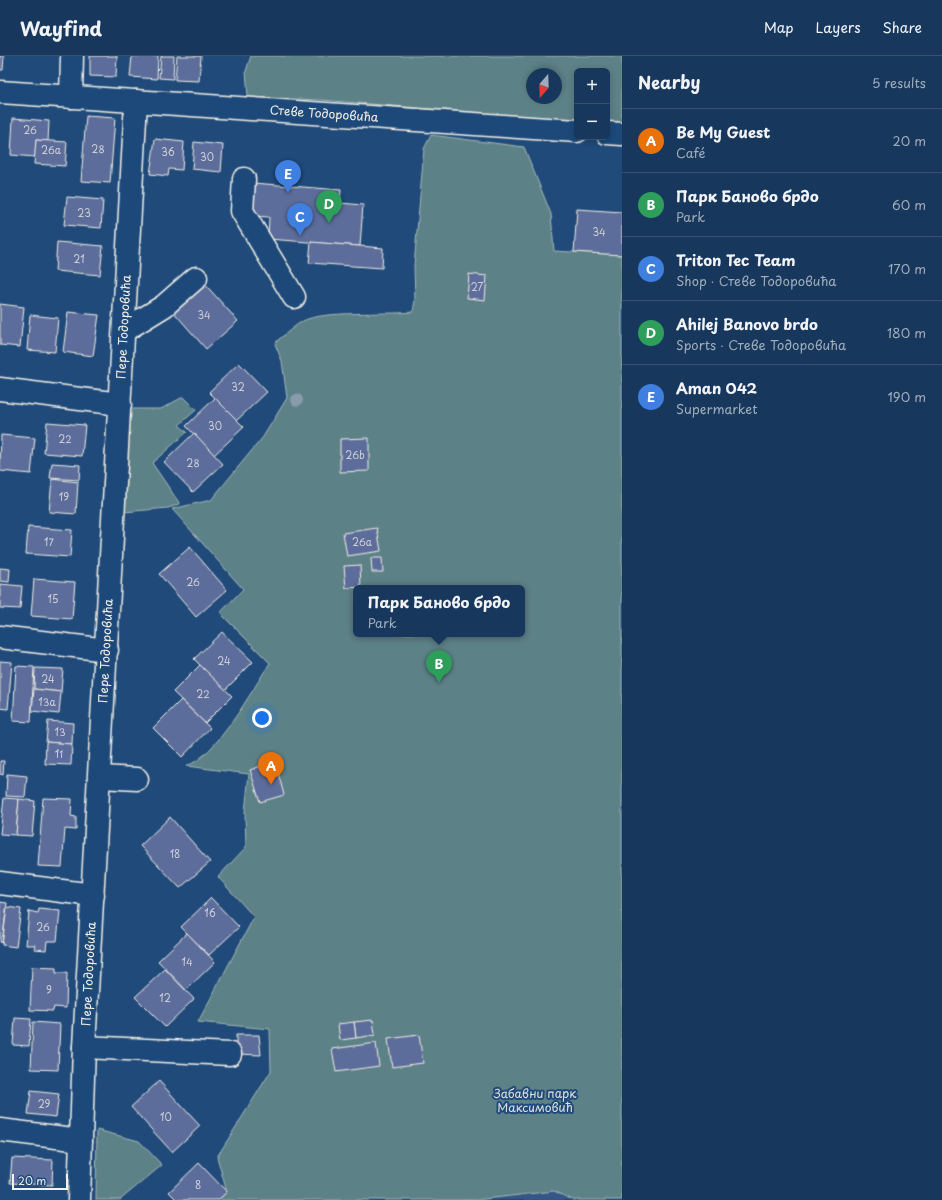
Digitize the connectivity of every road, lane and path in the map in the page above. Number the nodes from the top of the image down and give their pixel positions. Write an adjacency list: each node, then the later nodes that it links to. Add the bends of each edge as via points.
1 (72, 56): 3 (street)
2 (0, 92): 3 (street, Стеве Тодоровића)
3 (70, 97): 4 (street, Стеве Тодоровића)
4 (136, 101): 5 (street, Стеве Тодоровића); 11 (street, Пере Тодоровића)
5 (574, 131)
6 (610, 133): 7 (street)
7 (622, 134)
8 (244, 179): 10 (street, via 242,211)
9 (196, 278): 11 (street, via 164,306)
10 (294, 297)
11 (124, 330): 13 (street, Пере Тодоровића)
12 (0, 389): 13 (street)
13 (120, 404): 15 (street, Пере Тодоровића)
14 (0, 637): 15 (street)
15 (107, 650): 16 (street, Пере Тодоровића)
16 (100, 777): 17 (street); 19 (street, Пере Тодоровића)
17 (137, 780)
18 (0, 883): 19 (street)
19 (93, 895): 20 (street, Пере Тодоровића)
20 (84, 1047): 21 (street); 23 (street, Пере Тодоровића)
21 (230, 1054)
22 (0, 1130): 23 (street)
23 (81, 1140): 24 (street, Пере Тодоровића)
24 (79, 1200)

